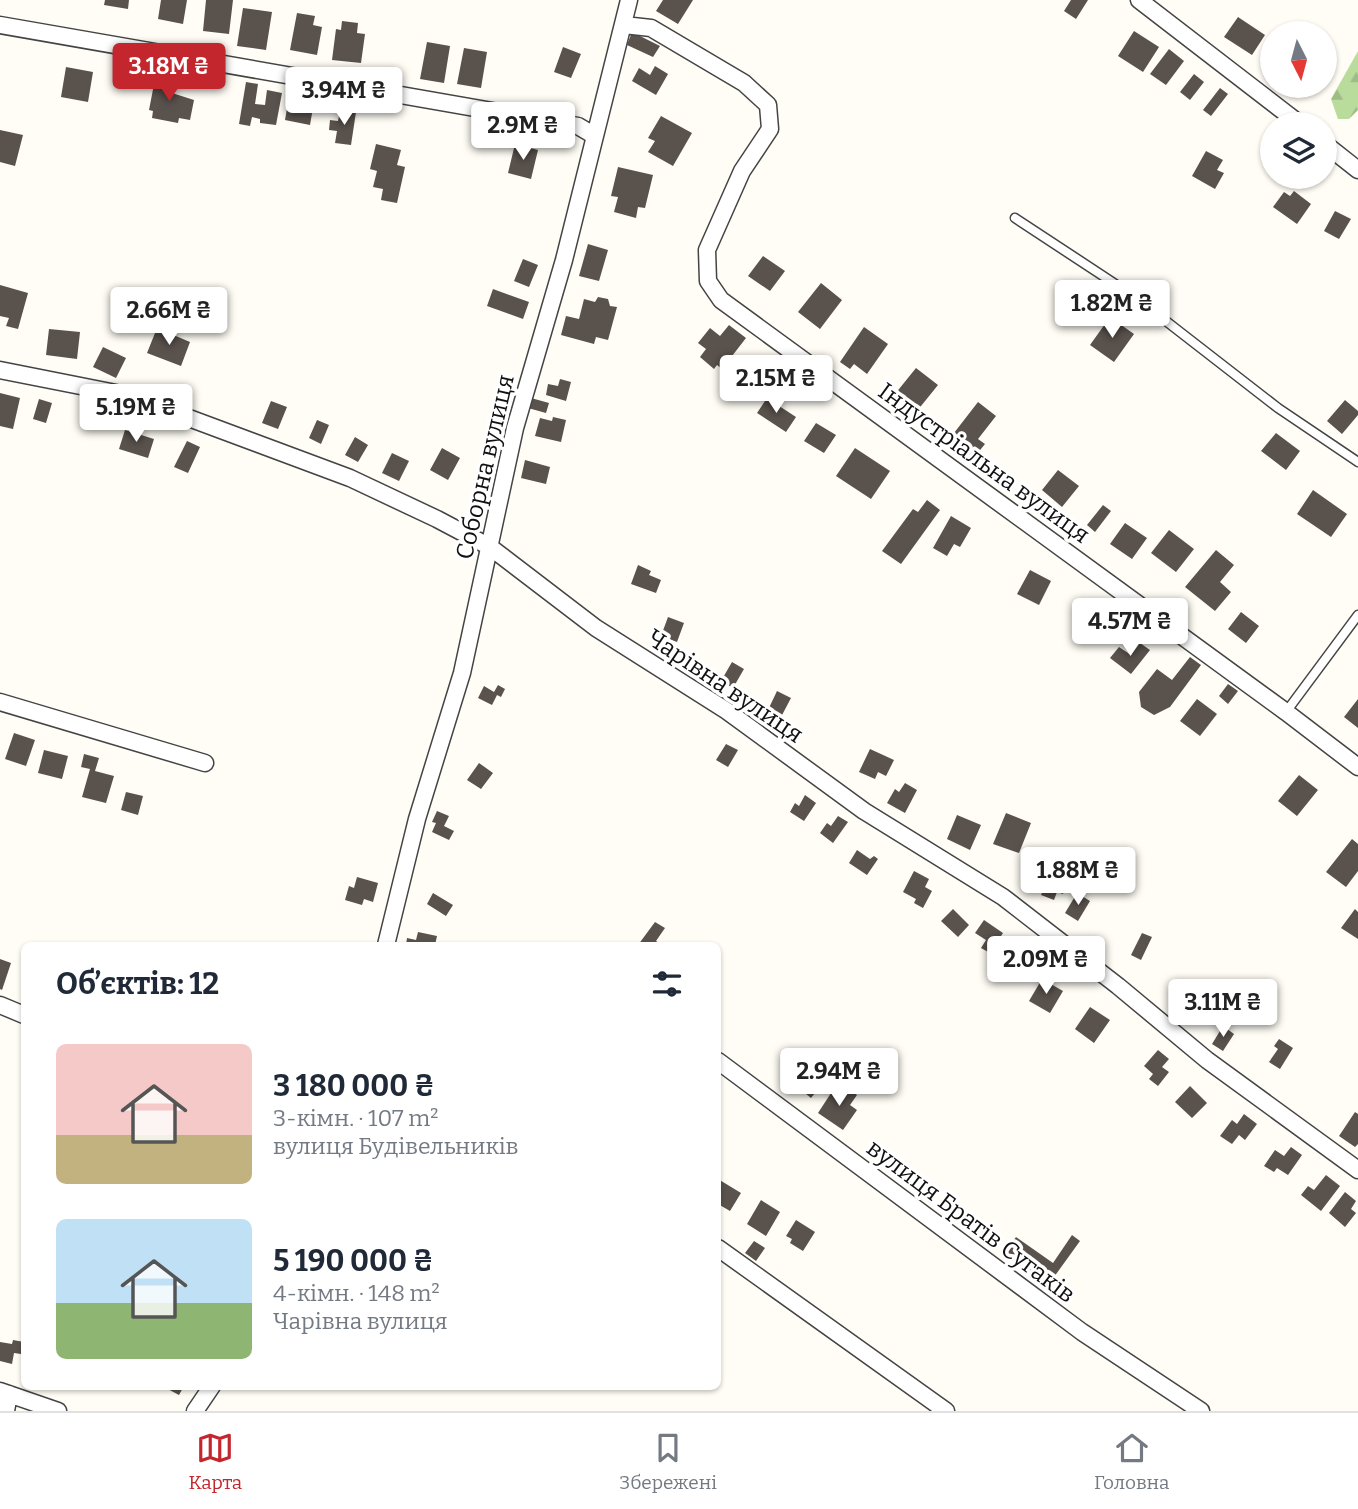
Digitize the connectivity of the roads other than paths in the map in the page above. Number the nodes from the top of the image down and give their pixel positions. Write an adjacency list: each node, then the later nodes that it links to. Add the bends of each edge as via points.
1 (629, 0): 4 (street, Соборна вулиця)
2 (1139, 0): 5 (street)
3 (0, 25): 6 (street, via 579,126)
4 (624, 25): 6 (street, Соборна вулиця); 15 (street, Індустріальна вулиця, via 651,27 744,83 768,105 770,129 742,171 707,250 708,281 721,300)
5 (1284, 112)
6 (595, 136): 12 (street, Соборна вулиця, via 515,428)
7 (1337, 153): 8 (street)
8 (1358, 170)
9 (1015, 218): 11 (lane, via 1135,297)
10 (0, 370): 12 (street, Чарівна вулиця, via 162,408 350,478)
11 (1358, 463)
12 (490, 547): 18 (street, Соборна вулиця, via 461,673 417,819); 22 (street, Чарівна вулиця, via 596,628 727,711 864,811 1003,897 1207,1060)
13 (1358, 615): 15 (lane)
14 (0, 702): 16 (street)
15 (1286, 712): 17 (street, Індустріальна вулиця)
16 (205, 764)
17 (1358, 767)
18 (387, 942)
19 (0, 1006): 20 (street)
20 (21, 1013)
21 (721, 1063): 30 (street, вулиця Братів Сугаків, via 1082,1332)
22 (1358, 1170)
23 (721, 1250): 29 (street)
24 (209, 1390): 28 (street)
25 (4, 1392): 26 (street); 27 (street)
26 (6, 1411)
27 (58, 1411)
28 (195, 1411)
29 (946, 1411)
30 (1201, 1411)

